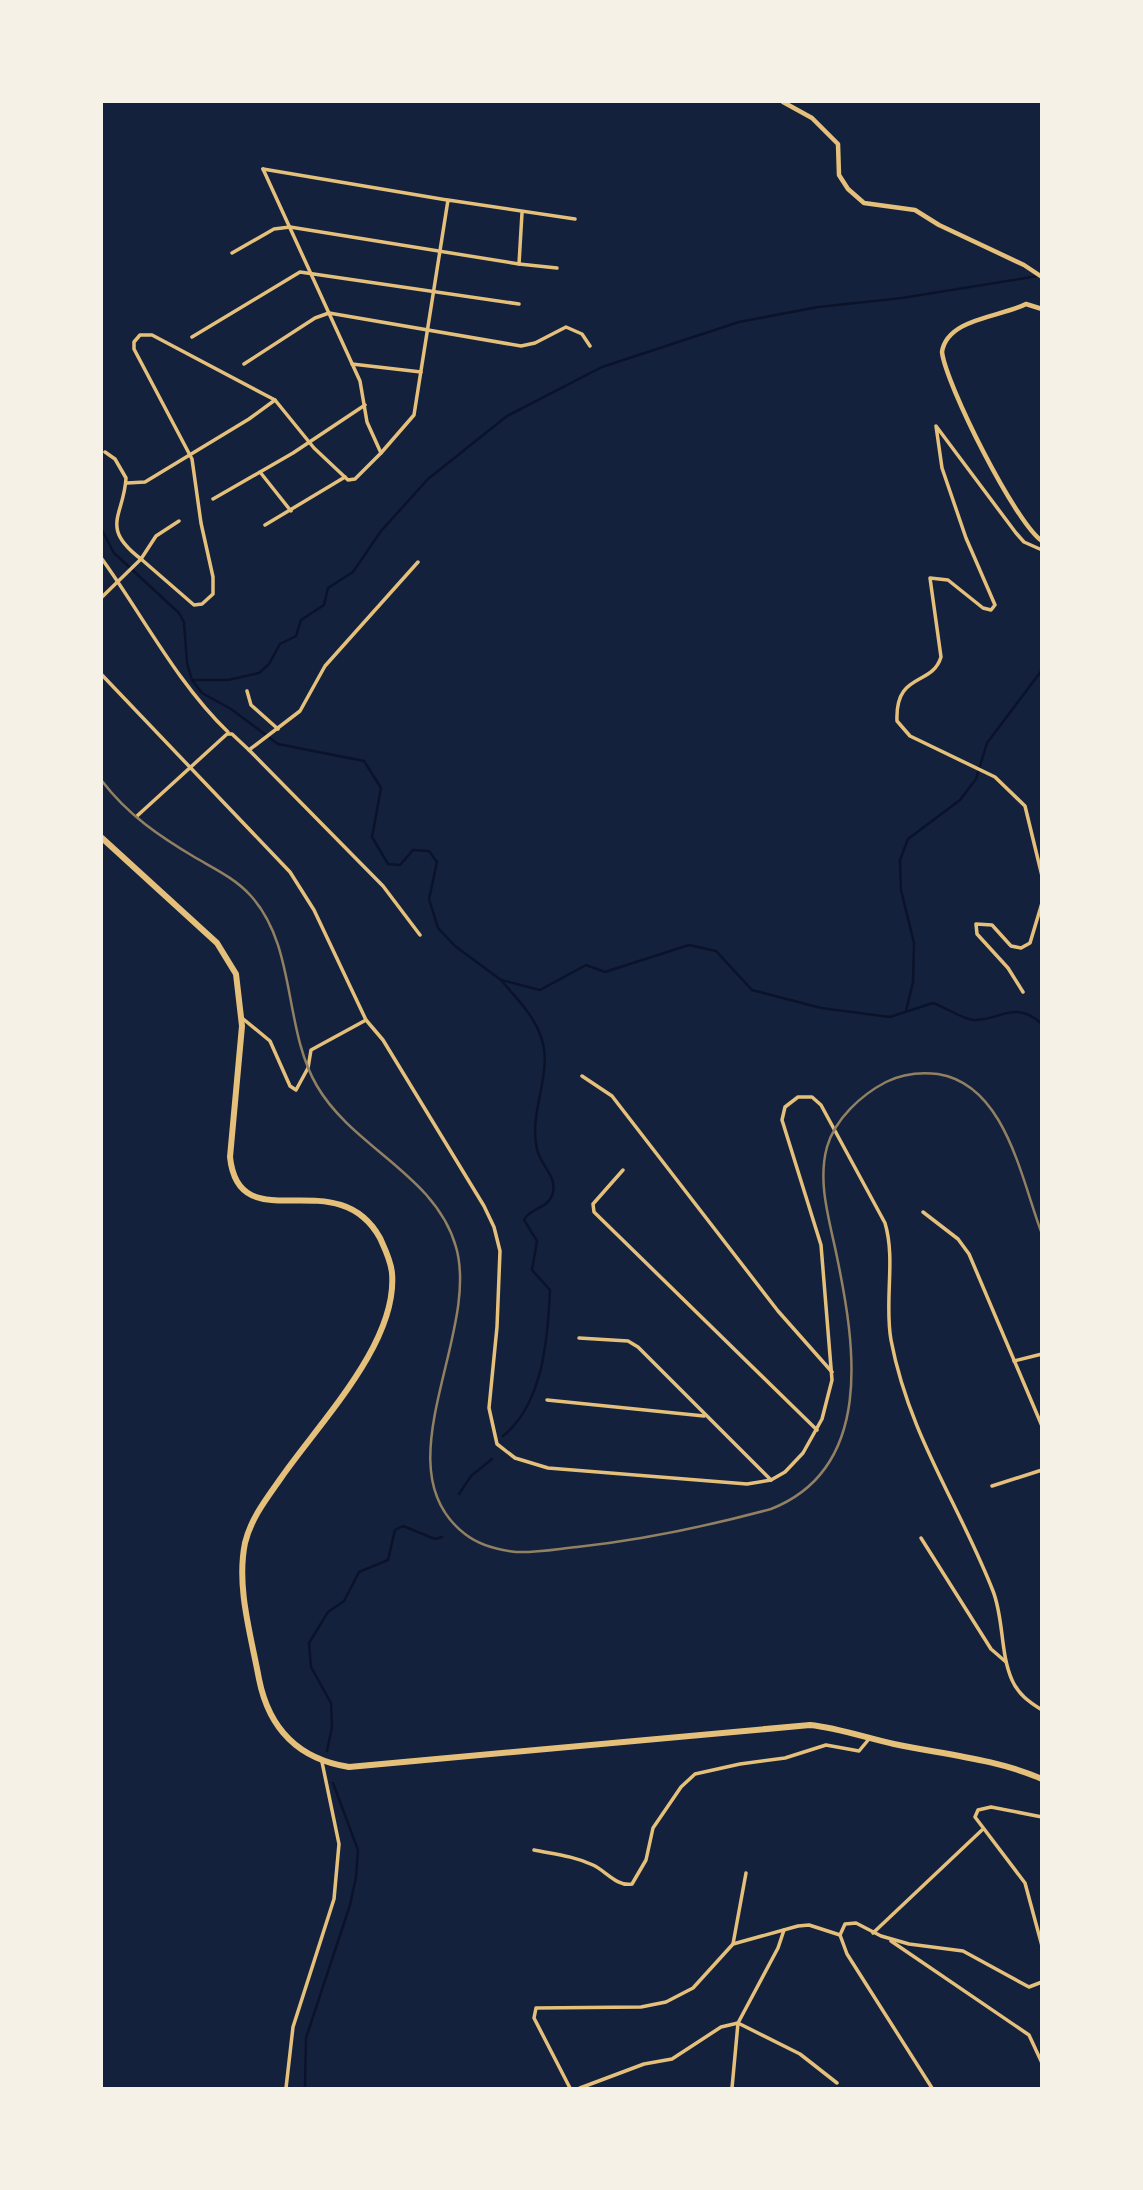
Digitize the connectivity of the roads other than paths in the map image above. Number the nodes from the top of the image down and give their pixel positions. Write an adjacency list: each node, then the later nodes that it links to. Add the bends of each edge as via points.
1 (783, 102): 11 (street, via 812,118 838,144 839,175 864,203 915,210)
2 (448, 200): 3 (street); 5 (street, via 263,169); 6 (street)
3 (522, 214): 4 (street); 8 (street)
4 (575, 219)
5 (289, 227): 6 (street); 7 (street, via 274,229); 10 (street)
6 (439, 251): 8 (street); 12 (street)
7 (232, 253)
8 (519, 264): 9 (street)
9 (557, 268)
10 (311, 272): 12 (street); 15 (street); 17 (street, via 291,276)
11 (1041, 277)
12 (432, 292): 13 (street); 16 (street)
13 (519, 304)
14 (1041, 309): 35 (street, via 1026,304 977,320 946,341 942,352 998,477 1026,527)
15 (329, 313): 16 (street); 19 (street); 20 (street)
16 (428, 332): 18 (street, via 521,346 566,327 582,334); 21 (street)
17 (192, 337)
18 (590, 346)
19 (244, 364)
20 (352, 364): 21 (street); 23 (street)
21 (421, 372): 26 (street, via 414,415)
22 (275, 400): 24 (street); 27 (street); 27 (street, via 152,335 140,335 134,349)
23 (365, 405): 24 (street); 26 (street)
24 (309, 442): 28 (street); 29 (street)
25 (105, 452): 30 (street, via 121,469)
26 (381, 453): 29 (street, via 355,479)
27 (190, 456): 30 (street, via 145,482); 38 (street, via 213,594 194,605)
28 (260, 472): 31 (street); 32 (street)
29 (345, 477): 32 (street)
30 (126, 483): 38 (street, via 116,512 117,525 122,540)
31 (213, 499)
32 (291, 511): 34 (street)
33 (179, 521): 38 (street, via 156,536)
34 (265, 525)
35 (1041, 541)
36 (1041, 551): 50 (street, via 1016,533 936,426 942,467 995,605 991,610 984,608 948,580 930,578 941,657 933,670 906,687 898,703 898,721 910,736 995,778 1025,806)
37 (102, 559): 40 (street)
38 (141, 559): 40 (street)
39 (418, 562): 44 (street, via 325,666 300,711)
40 (118, 582): 41 (street); 45 (street, via 176,670)
41 (102, 597)
42 (102, 675): 47 (street)
43 (247, 691): 44 (street, via 251,705)
44 (276, 730): 46 (street)
45 (229, 733): 46 (street); 47 (street)
46 (249, 750): 52 (street, via 383,886)
47 (191, 767): 48 (street); 55 (street, via 300,886)
48 (136, 816)
49 (102, 838): 54 (highway, via 228,957 240,992)
50 (1041, 876)
51 (1041, 903): 53 (street, via 1030,943 1021,948 1011,946 992,925 976,924 975,929)
52 (420, 935)
53 (1023, 992)
54 (242, 1018): 55 (street, via 270,1041 296,1090 308,1068 311,1050); 74 (highway, via 230,1157 237,1181 243,1191 260,1200 345,1205 375,1231 392,1269 389,1312 374,1344 257,1513 245,1544 243,1591 264,1701 284,1735)
55 (366, 1020): 68 (street, via 383,1040 495,1227 500,1251 489,1408 497,1444 515,1458 548,1468 747,1484)
56 (582, 1076): 62 (street, via 612,1096 778,1311)
57 (623, 1170): 66 (street, via 593,1204 594,1212)
58 (923, 1212): 61 (street, via 958,1239 969,1254)
59 (579, 1338): 64 (street, via 628,1341 638,1347)
60 (1041, 1354): 61 (street)
61 (1014, 1361): 65 (street)
62 (832, 1372): 66 (street); 71 (street, via 821,1245 782,1120 789,1102 805,1096 821,1105 885,1223 890,1239 891,1338 913,1420 994,1594)
63 (547, 1399): 64 (street)
64 (705, 1416): 68 (street)
65 (1041, 1426)
66 (817, 1430): 68 (street, via 792,1465)
67 (1041, 1470): 69 (street)
68 (771, 1480)
69 (992, 1486)
70 (921, 1538): 71 (street, via 991,1648)
71 (1007, 1663): 72 (street, via 1017,1689)
72 (1041, 1710)
73 (869, 1739): 74 (highway, via 810,1725 349,1767); 75 (highway); 78 (street, via 859,1751 826,1745 785,1758 695,1774 657,1822 646,1860 632,1884 617,1882 571,1856)
74 (321, 1762): 90 (street, via 339,1844 334,1899 293,2026)
75 (1041, 1779)
76 (1041, 1817): 77 (street, via 982,1808 975,1817)
77 (982, 1830): 81 (street); 85 (street, via 1025,1883)
78 (534, 1850)
79 (746, 1873): 84 (street)
80 (784, 1930): 82 (street, via 809,1925); 84 (street); 87 (street)
81 (873, 1933): 82 (street, via 856,1923 845,1924); 83 (street)
82 (840, 1935): 94 (street, via 847,1954)
83 (890, 1939): 86 (street, via 963,1951 1029,1987); 88 (street, via 1029,2035)
84 (733, 1944): 91 (street, via 693,1988 666,2002 641,2007 536,2008 534,2018)
85 (1041, 1946)
86 (1041, 1982)
87 (738, 2023): 89 (street, via 800,2054); 92 (street, via 721,2026 672,2059 644,2064); 93 (street)
88 (1041, 2063)
89 (837, 2083)
90 (286, 2088)
91 (570, 2088)
92 (580, 2088)
93 (732, 2088)
94 (932, 2088)

